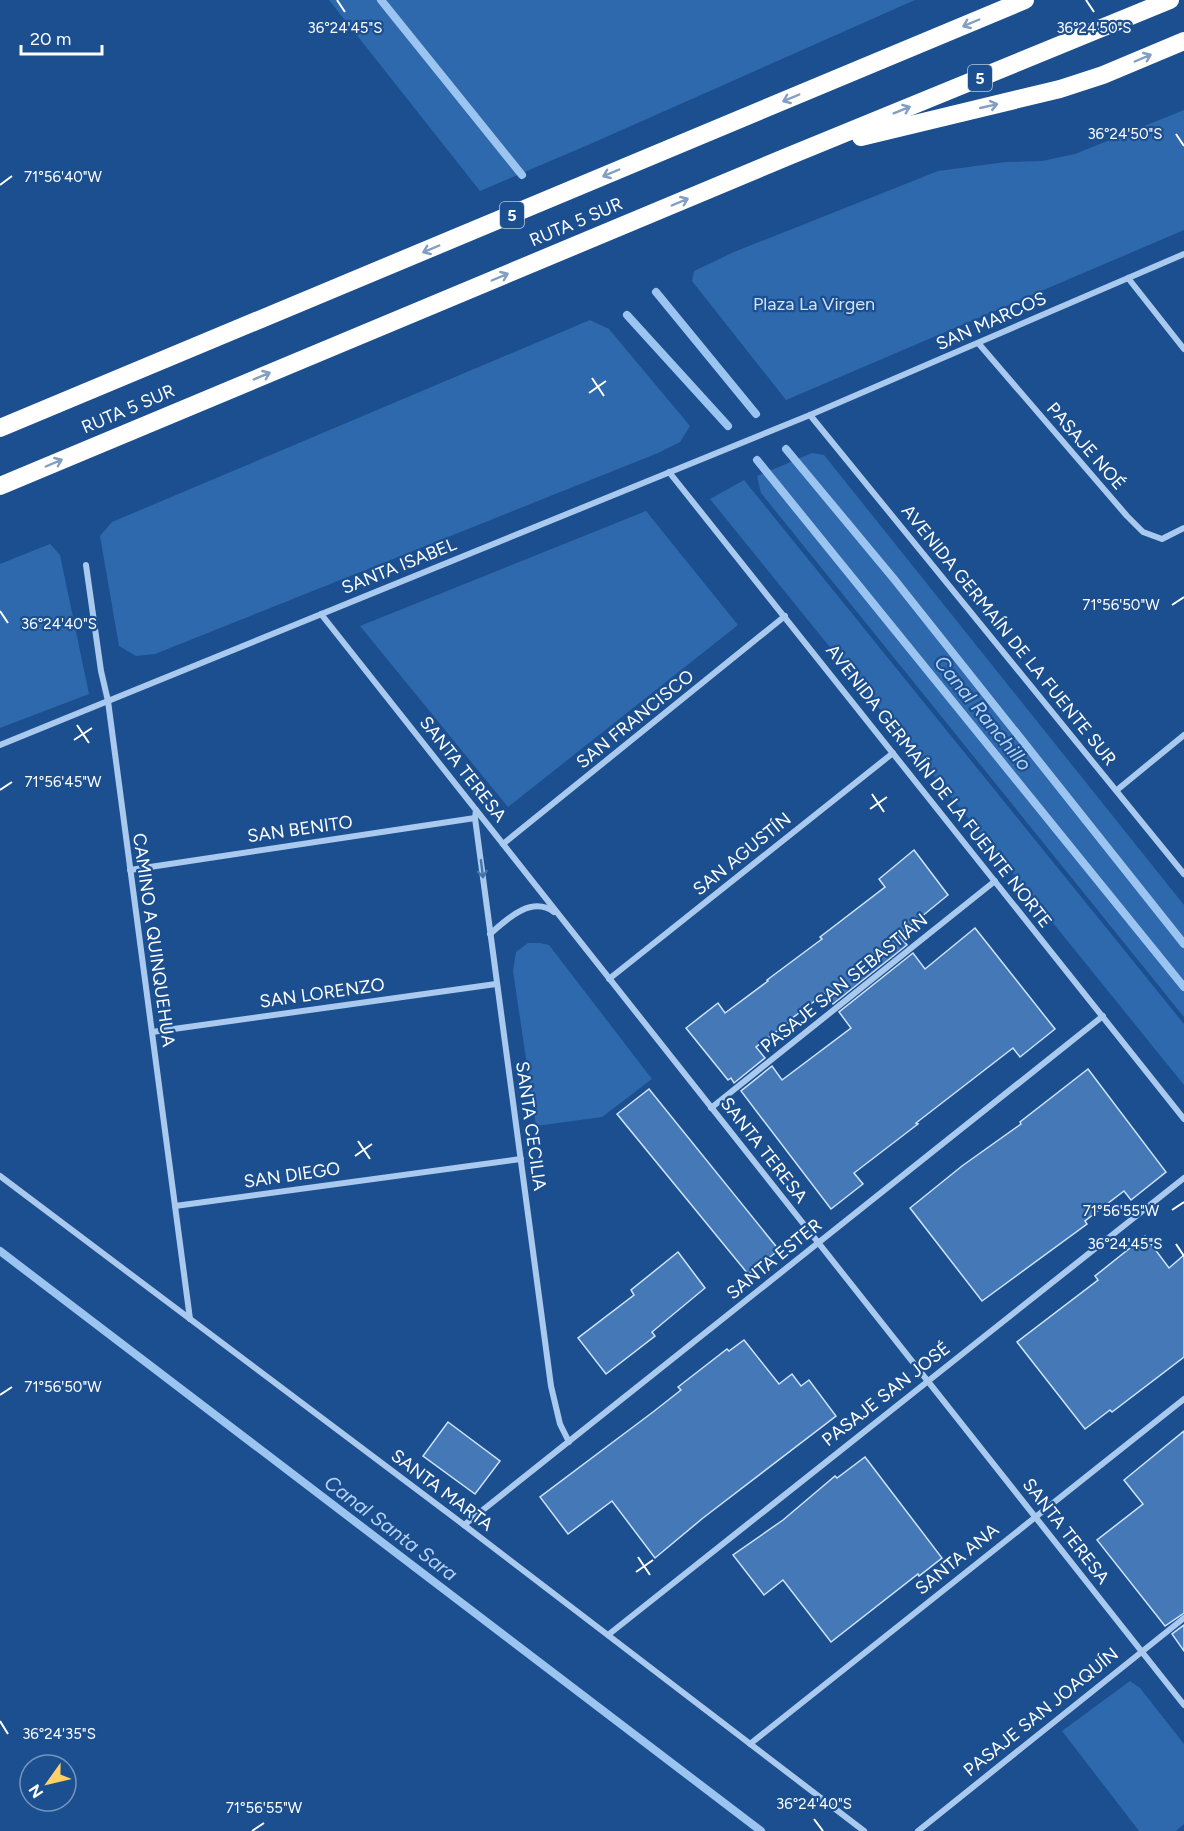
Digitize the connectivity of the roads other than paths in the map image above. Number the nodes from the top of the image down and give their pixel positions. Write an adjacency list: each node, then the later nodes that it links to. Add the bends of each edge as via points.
1 (1025, 0): 10 (highway, RUTA 5 SUR / 5, one-way to 10)
2 (1170, 0): 4 (highway, RUTA 5 SUR / 5, one-way to 2)
3 (1184, 41): 4 (highway, one-way to 3, via 1060,89)
4 (789, 156): 12 (highway, RUTA 5 SUR / 5, one-way to 4)
5 (1184, 254): 6 (street, SAN MARCOS)
6 (1128, 278): 7 (street, SAN MARCOS); 8 (street)
7 (979, 344): 9 (street, SAN MARCOS); 13 (street, PASAJE NOÉ, via 1143,532 1162,539)
8 (1184, 349)
9 (810, 415): 11 (street, SANTA ISABEL); 21 (street, AVENIDA GERMAÍN DE LA FUENTE SUR)
10 (0, 429)
11 (669, 472): 15 (street, SANTA ISABEL); 16 (street, AVENIDA GERMAÍN DE LA FUENTE NORTE)
12 (0, 486)
13 (1184, 528)
14 (86, 565): 17 (street, CAMINO A QUINQUEHUA)
15 (321, 614): 17 (street, SANTA ISABEL); 22 (street, SANTA TERESA)
16 (785, 616): 20 (street, AVENIDA GERMAÍN DE LA FUENTE NORTE); 23 (street, SAN FRANCISCO)
17 (108, 701): 19 (street, SANTA ISABEL); 24 (street, CAMINO A QUINQUEHUA)
18 (1184, 735): 21 (street)
19 (0, 745)
20 (893, 753): 26 (street, AVENIDA GERMAÍN DE LA FUENTE NORTE); 29 (street, SAN AGUSTÍN)
21 (1117, 790): 25 (street, AVENIDA GERMAÍN DE LA FUENTE SUR)
22 (476, 814): 23 (street, SANTA TERESA); 24 (street, SAN BENITO); 28 (street, SANTA CECILIA, one-way to 28)
23 (503, 844): 27 (street, SANTA TERESA)
24 (130, 870): 32 (street, CAMINO A QUINQUEHUA)
25 (1184, 874)
26 (995, 881): 31 (street, AVENIDA GERMAÍN DE LA FUENTE NORTE); 33 (street, PASAJE SAN SEBASTIÁN)
27 (559, 915): 28 (street, via 549,908 525,908); 29 (street, SANTA TERESA)
28 (489, 934): 30 (street, SANTA CECILIA)
29 (609, 979): 33 (street, SANTA TERESA)
30 (496, 984): 32 (street, SAN LORENZO); 35 (street, SANTA CECILIA)
31 (1103, 1016): 34 (street, AVENIDA GERMAÍN DE LA FUENTE NORTE); 39 (street, SANTA ESTER)
32 (152, 1032): 38 (street, CAMINO A QUINQUEHUA)
33 (711, 1108): 39 (street, SANTA TERESA)
34 (1184, 1119)
35 (521, 1159): 38 (street, SAN DIEGO); 43 (street, SANTA CECILIA, via 552,1386 560,1424)
36 (0, 1176): 40 (street, SANTA MARTA)
37 (1184, 1178): 41 (street, PASAJE SAN JOSÉ)
38 (175, 1206): 40 (street, CAMINO A QUINQUEHUA)
39 (818, 1243): 41 (street, SANTA TERESA); 43 (street, SANTA ESTER)
40 (190, 1319): 45 (street, SANTA MARTA)
41 (927, 1380): 44 (street, SANTA TERESA); 47 (street, PASAJE SAN JOSÉ)
42 (1184, 1400): 44 (street, SANTA ANA)
43 (569, 1442): 45 (street, SANTA ESTER)
44 (1035, 1516): 48 (street, SANTA TERESA); 50 (street, SANTA ANA)
45 (464, 1526): 47 (street, SANTA MARTA)
46 (1184, 1618): 48 (street, PASAJE SAN JOAQUÍN)
47 (608, 1635): 50 (street, SANTA MARTA)
48 (1142, 1651): 49 (street, SANTA TERESA); 52 (street, PASAJE SAN JOAQUÍN)
49 (1184, 1705)
50 (750, 1744): 51 (street, SANTA MARTA)
51 (864, 1831)
52 (918, 1831)

